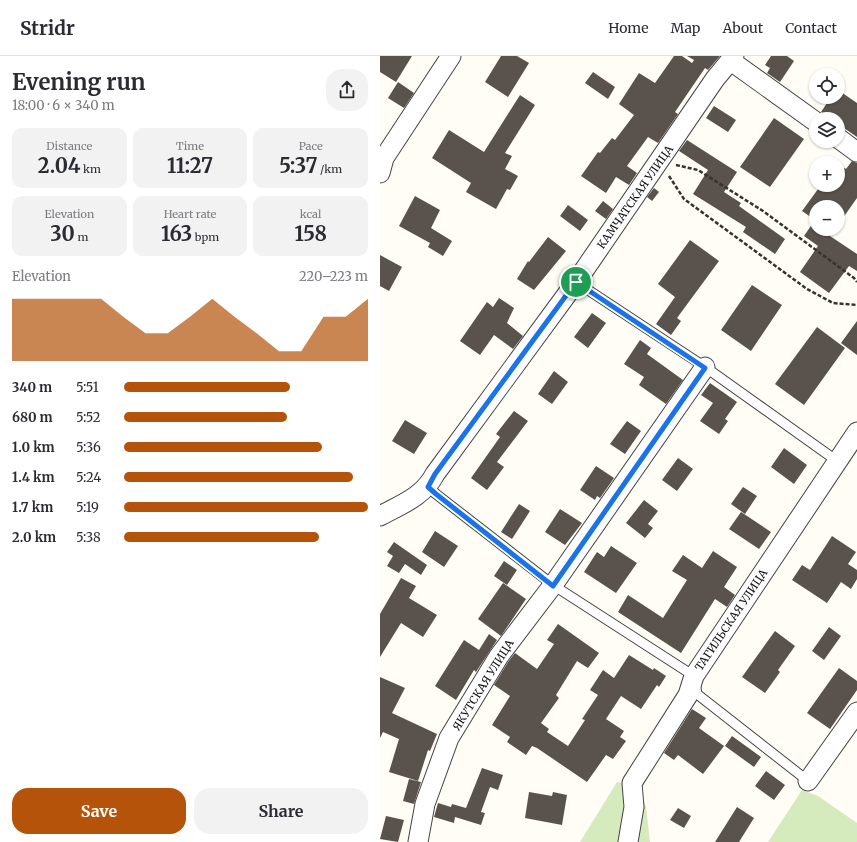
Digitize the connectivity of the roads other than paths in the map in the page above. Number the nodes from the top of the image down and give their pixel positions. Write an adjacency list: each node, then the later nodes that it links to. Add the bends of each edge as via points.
1 (451, 56): 6 (street)
2 (732, 58): 3 (street); 7 (street, КАМЧАТСКАЯ УЛИЦА)
3 (809, 117)
4 (845, 143): 5 (street)
5 (857, 152)
6 (381, 162)
7 (576, 282): 8 (lane); 11 (street, КАМЧАТСКАЯ УЛИЦА)
8 (705, 368): 10 (lane); 13 (street, ЯКУТСКАЯ УЛИЦА)
9 (857, 432): 10 (street, ТАГИЛЬСКАЯ УЛИЦА)
10 (838, 461): 14 (street, ТАГИЛЬСКАЯ УЛИЦА)
11 (428, 487): 12 (street, КАМЧАТСКАЯ УЛИЦА, via 414,498); 13 (lane)
12 (380, 516)
13 (553, 586): 14 (lane); 17 (street, ЯКУТСКАЯ УЛИЦА, via 499,656 449,738 425,804)
14 (694, 676): 16 (lane, via 697,694); 18 (street, ТАГИЛЬСКАЯ УЛИЦА, via 688,695 632,783 634,808)
15 (857, 712): 16 (street)
16 (808, 781)
17 (418, 842)
18 (628, 842)

